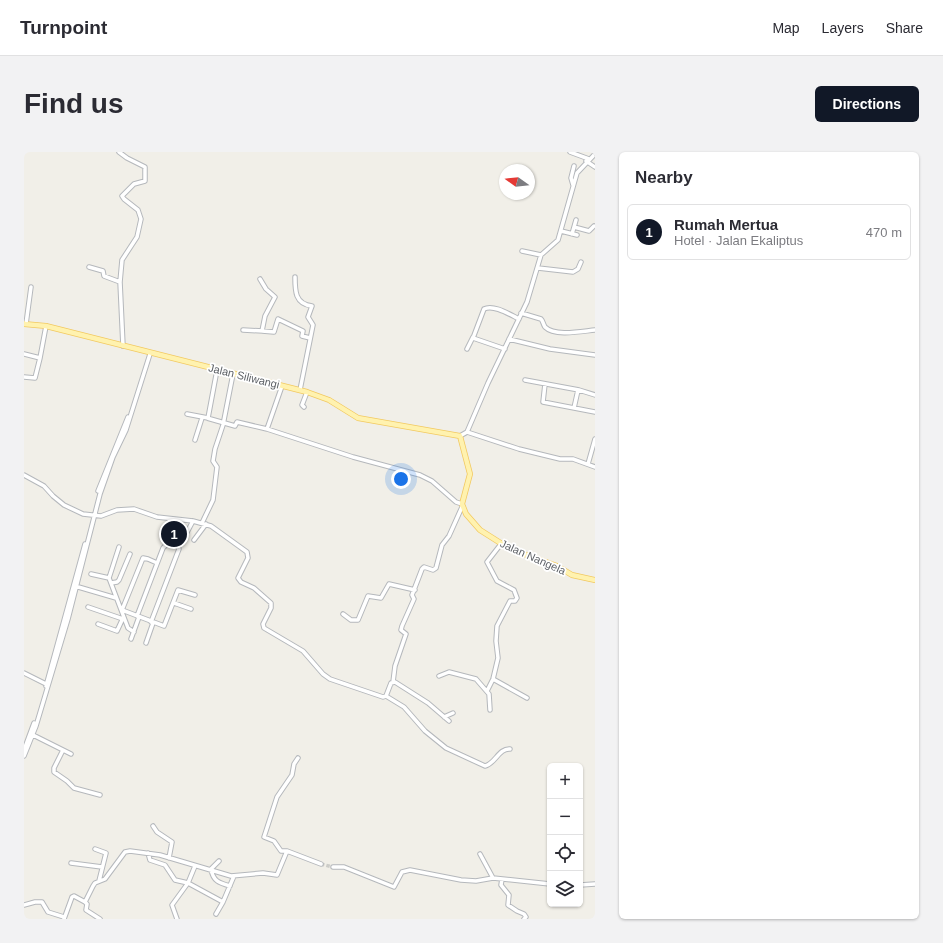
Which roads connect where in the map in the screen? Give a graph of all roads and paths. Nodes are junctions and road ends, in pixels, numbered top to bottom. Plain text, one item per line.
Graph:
1 (118, 152) edge
2 (570, 152) edge
3 (595, 154) edge
4 (588, 160) junction
5 (574, 166) dead end
6 (595, 167) edge
7 (573, 185) junction
8 (576, 220) dead end
9 (594, 226) dead end
10 (574, 228) junction
11 (561, 231) junction
12 (572, 234) junction
13 (577, 235) dead end
14 (522, 251) dead end
15 (541, 255) junction
16 (581, 262) dead end
17 (89, 267) dead end
18 (538, 268) junction
19 (295, 277) dead end
20 (260, 279) dead end
21 (120, 282) junction
22 (31, 287) dead end
23 (521, 313) junction
24 (518, 319) junction
25 (25, 324) edge
26 (46, 326) junction
27 (243, 330) dead end
28 (595, 330) edge
29 (263, 331) junction
30 (473, 337) junction
31 (310, 338) junction
32 (509, 339) junction
33 (123, 346) junction
34 (467, 349) dead end
35 (505, 349) junction
36 (149, 353) junction
37 (24, 354) edge
38 (595, 355) edge
39 (40, 358) junction
40 (217, 370) junction
41 (233, 374) junction
42 (24, 377) edge
43 (525, 380) dead end
44 (545, 384) junction
45 (282, 386) junction
46 (300, 390) junction
47 (578, 390) junction
48 (307, 392) junction
49 (595, 395) edge
50 (304, 408) dead end
51 (574, 408) junction
52 (595, 412) edge
53 (187, 414) dead end
54 (202, 418) junction
55 (207, 418) junction
56 (223, 424) junction
57 (267, 429) junction
58 (467, 432) junction
59 (460, 436) junction
60 (595, 438) edge
61 (195, 440) dead end
62 (588, 464) junction
63 (595, 467) edge
64 (24, 475) edge
65 (462, 506) junction
66 (93, 516) junction
67 (193, 521) junction
68 (204, 524) junction
69 (185, 536) dead end
70 (194, 540) dead end
71 (501, 544) junction
72 (119, 547) dead end
73 (130, 554) dead end
74 (157, 563) junction
75 (91, 574) dead end
76 (109, 578) junction
77 (595, 580) edge
78 (404, 582) dead end
79 (111, 583) junction
80 (76, 586) junction
81 (402, 588) junction
82 (415, 590) junction
83 (195, 595) dead end
84 (116, 598) junction
85 (174, 603) junction
86 (88, 606) dead end
87 (191, 609) dead end
88 (122, 610) junction
89 (343, 614) dead end
90 (138, 617) junction
91 (123, 618) junction
92 (152, 623) junction
93 (98, 624) dead end
94 (134, 632) junction
95 (131, 639) dead end
96 (146, 643) dead end
97 (54, 661) junction
98 (24, 673) edge
99 (439, 676) dead end
100 (493, 679) junction
101 (393, 682) junction
102 (46, 684) junction
103 (487, 691) junction
104 (386, 696) junction
105 (527, 698) dead end
106 (490, 710) dead end
107 (453, 713) dead end
108 (444, 717) junction
109 (449, 721) dead end
110 (24, 735) edge
111 (31, 737) junction
112 (510, 749) dead end
113 (24, 750) edge
114 (64, 750) junction
115 (71, 754) dead end
116 (24, 756) edge
117 (298, 758) dead end
118 (100, 795) dead end
119 (153, 826) dead end
120 (95, 849) dead end
121 (287, 851) junction
122 (148, 853) junction
123 (480, 854) dead end
124 (169, 858) junction
125 (218, 861) dead end
126 (71, 863) dead end
127 (321, 864) tunnel mouth
128 (195, 866) junction
129 (102, 867) junction
130 (333, 867) tunnel mouth
131 (212, 870) junction
132 (234, 876) junction
133 (493, 878) junction
134 (502, 879) junction
135 (99, 882) junction
136 (188, 883) junction
137 (547, 884) edge
138 (595, 884) edge
139 (583, 885) edge
140 (230, 886) junction
141 (85, 902) junction
142 (223, 902) junction
143 (24, 905) edge
144 (216, 914) dead end
145 (64, 918) edge
146 (100, 919) edge
147 (177, 919) edge
148 (524, 919) edge

1 - 21 street
2 - 4 street
3 - 4 street
4 - 6 street
4 - 7 street
5 - 7 street
7 - 11 street
8 - 10 street
9 - 10 street
10 - 12 street
11 - 12 street
11 - 15 street
12 - 13 street
14 - 15 street
15 - 18 street
16 - 18 street
17 - 21 street
18 - 23 street
19 - 31 street
20 - 29 street
21 - 33 street
22 - 25 street
23 - 24 street
23 - 28 street
24 - 30 street
24 - 32 street
25 - 26 main road, Jalan Siliwangi
26 - 33 main road, Jalan Siliwangi
26 - 39 street
27 - 29 street
29 - 31 street
30 - 34 street
30 - 35 street
31 - 46 street
32 - 35 street
32 - 38 street
33 - 36 main road, Jalan Siliwangi
35 - 58 street
36 - 40 main road, Jalan Siliwangi
36 - 66 street
37 - 39 street
39 - 42 street
40 - 41 main road, Jalan Siliwangi
40 - 55 street
41 - 45 main road, Jalan Siliwangi
41 - 56 street
43 - 44 street
44 - 47 street
44 - 51 street
45 - 46 main road, Jalan Siliwangi
45 - 57 street
46 - 48 main road, Jalan Siliwangi
47 - 49 street
47 - 51 street
48 - 50 street
48 - 59 main road, Jalan Siliwangi
51 - 52 street
53 - 54 street
54 - 55 street
54 - 61 street
55 - 56 street
56 - 57 street
56 - 68 street
57 - 65 street
58 - 59 street
58 - 62 street
59 - 65 main road
60 - 62 street
62 - 63 street
64 - 66 street
65 - 71 main road, Jalan Nangela
65 - 82 street
66 - 67 street
66 - 80 street
67 - 68 street
67 - 69 street
68 - 70 street
68 - 104 street
71 - 77 main road, Jalan Nangela
71 - 100 street
72 - 76 street
73 - 79 street
74 - 88 street
74 - 90 street
74 - 92 street
75 - 76 street
76 - 79 street
78 - 81 street
79 - 84 street
80 - 84 street
80 - 97 street
81 - 82 street
81 - 89 street
82 - 101 street
83 - 85 street
84 - 88 street
85 - 87 street
85 - 92 street
86 - 91 street
88 - 90 street
88 - 91 street
90 - 92 street
90 - 94 street
91 - 93 street
91 - 94 street
92 - 96 street
94 - 95 street
97 - 102 street
97 - 111 street
98 - 102 street
99 - 103 street
100 - 103 street
100 - 105 street
101 - 104 street
101 - 108 street
102 - 111 street
103 - 106 street
104 - 112 street
107 - 108 street
108 - 109 street
110 - 111 street
111 - 113 street
111 - 114 street
111 - 116 street
114 - 115 street
114 - 118 street
117 - 121 street
119 - 124 street
120 - 129 street
121 - 127 street
121 - 132 street
122 - 124 street
122 - 135 street
122 - 136 street
123 - 133 street
124 - 128 street
125 - 131 street
126 - 129 street
128 - 131 street
128 - 136 street
129 - 135 street
130 - 133 street
131 - 132 street
131 - 140 street
132 - 140 street
133 - 134 street
134 - 137 street
134 - 148 street
135 - 141 street
136 - 142 street
136 - 147 street
138 - 139 street
140 - 142 street
141 - 145 street
141 - 146 street
142 - 144 street
143 - 145 street

